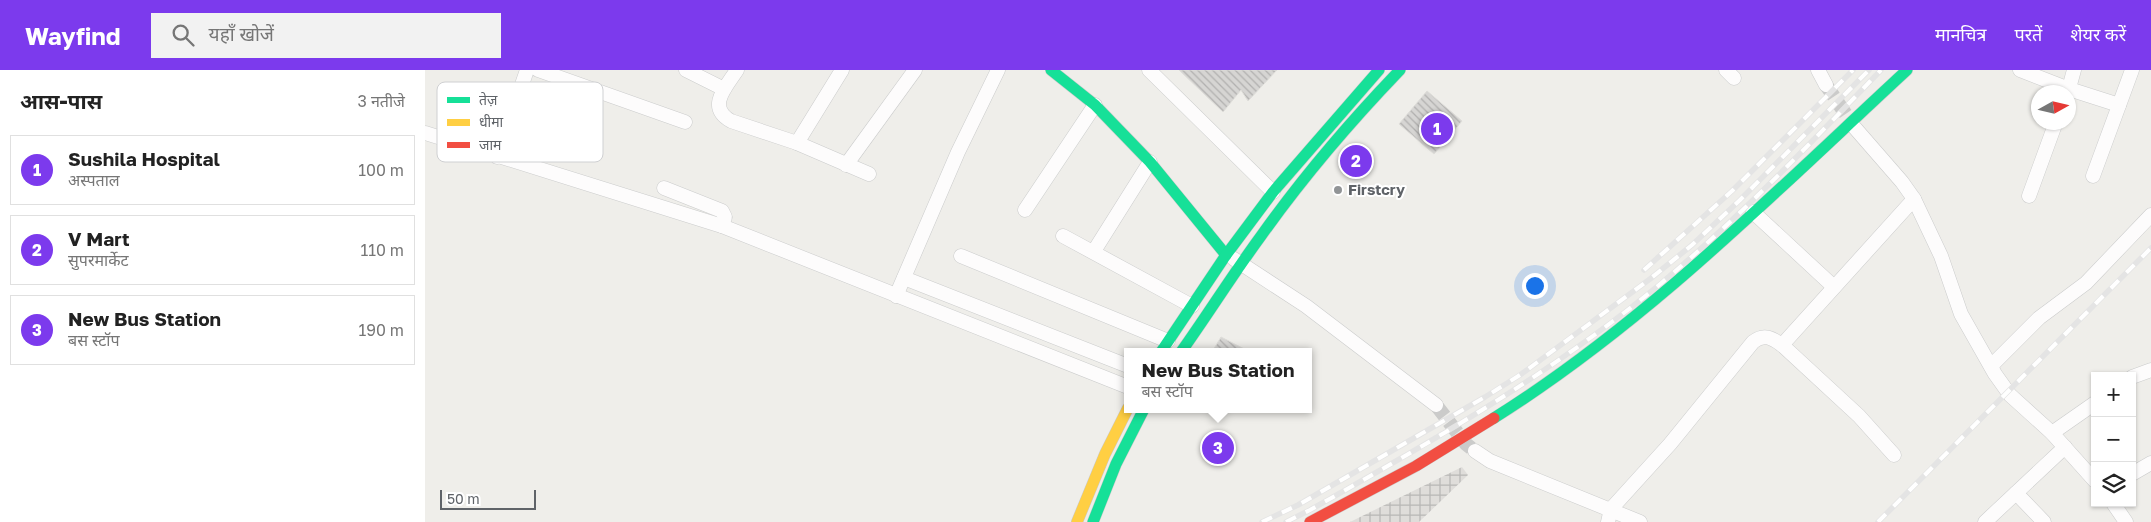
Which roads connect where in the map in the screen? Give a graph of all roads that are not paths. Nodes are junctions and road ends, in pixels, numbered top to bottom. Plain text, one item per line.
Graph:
1 (527, 70) edge
2 (538, 70) edge
3 (685, 70) edge
4 (737, 70) edge
5 (842, 70) edge
6 (915, 70) edge
7 (998, 70) edge
8 (1051, 70) edge
9 (1149, 70) edge
10 (1379, 70) edge
11 (1400, 70) edge
12 (1818, 70) edge
13 (1907, 70) edge
14 (2020, 70) edge
15 (2074, 70) edge
16 (2132, 70) edge
17 (523, 82) edge
18 (572, 82) edge
19 (1826, 85) tunnel mouth
20 (2054, 85) edge
21 (2070, 85) edge
22 (724, 89) junction
23 (603, 93) edge
24 (2076, 93) edge
25 (1095, 104) junction
26 (2119, 105) junction
27 (685, 122) dead end
28 (1855, 128) tunnel mouth
29 (2053, 130) edge
30 (425, 133) edge
31 (437, 137) edge
32 (797, 143) junction
33 (513, 162) edge
34 (1150, 162) junction
35 (846, 165) junction
36 (869, 174) dead end
37 (2093, 176) dead end
38 (664, 188) dead end
39 (1273, 192) junction
40 (2029, 196) dead end
41 (1914, 199) junction
42 (1025, 210) dead end
43 (1753, 212) junction
44 (2151, 215) edge
45 (722, 226) junction
46 (1063, 236) dead end
47 (1094, 251) junction
48 (1226, 255) junction
49 (961, 256) dead end
50 (1242, 263) junction
51 (904, 278) junction
52 (1834, 287) junction
53 (896, 296) junction
54 (1192, 306) junction
55 (1782, 345) junction
56 (1164, 346) edge
57 (1184, 348) edge
58 (1124, 364) edge
59 (1991, 366) junction
60 (2151, 370) edge
61 (2136, 376) edge
62 (1124, 385) edge
63 (1436, 405) tunnel mouth
64 (2091, 406) edge
65 (1126, 413) edge
66 (1142, 413) edge
67 (2052, 433) junction
68 (2065, 447) junction
69 (1475, 451) tunnel mouth
70 (1894, 455) dead end
71 (2151, 462) edge
72 (2136, 471) edge
73 (2091, 476) edge
74 (2016, 493) junction
75 (2116, 507) edge
76 (1609, 516) edge
77 (1077, 522) edge
78 (1093, 522) edge
79 (1310, 522) edge
80 (1641, 522) edge
81 (1985, 522) edge
82 (2044, 522) edge
83 (2126, 522) edge

1 - 17 street
2 - 18 street
3 - 22 street
4 - 22 street
5 - 32 street
6 - 35 street
7 - 51 street
8 - 25 street
9 - 39 street
10 - 39 street
11 - 50 street
12 - 19 street
13 - 43 street
14 - 20 street
15 - 21 street
16 - 26 street
22 - 32 street
23 - 27 street
24 - 26 street
25 - 34 street
25 - 42 street
26 - 37 street
28 - 41 street
29 - 40 street
30 - 31 street
32 - 35 street
33 - 45 street
34 - 47 street
34 - 48 street
35 - 36 street
38 - 45 street
39 - 48 street
41 - 52 street
41 - 59 street
43 - 52 street
43 - 79 street
44 - 59 street
45 - 53 street
46 - 47 street
47 - 54 street
48 - 50 street
48 - 54 street
49 - 56 street
50 - 57 street
50 - 63 street
51 - 53 street
51 - 58 street
52 - 55 street
53 - 62 street
54 - 56 street
55 - 70 street
55 - 76 street
59 - 67 street
60 - 61 street
64 - 67 street
65 - 77 street
66 - 78 street
67 - 68 street
68 - 73 street
68 - 74 street
69 - 76 street
71 - 72 street
74 - 81 street
74 - 82 street
75 - 83 street
76 - 80 street

